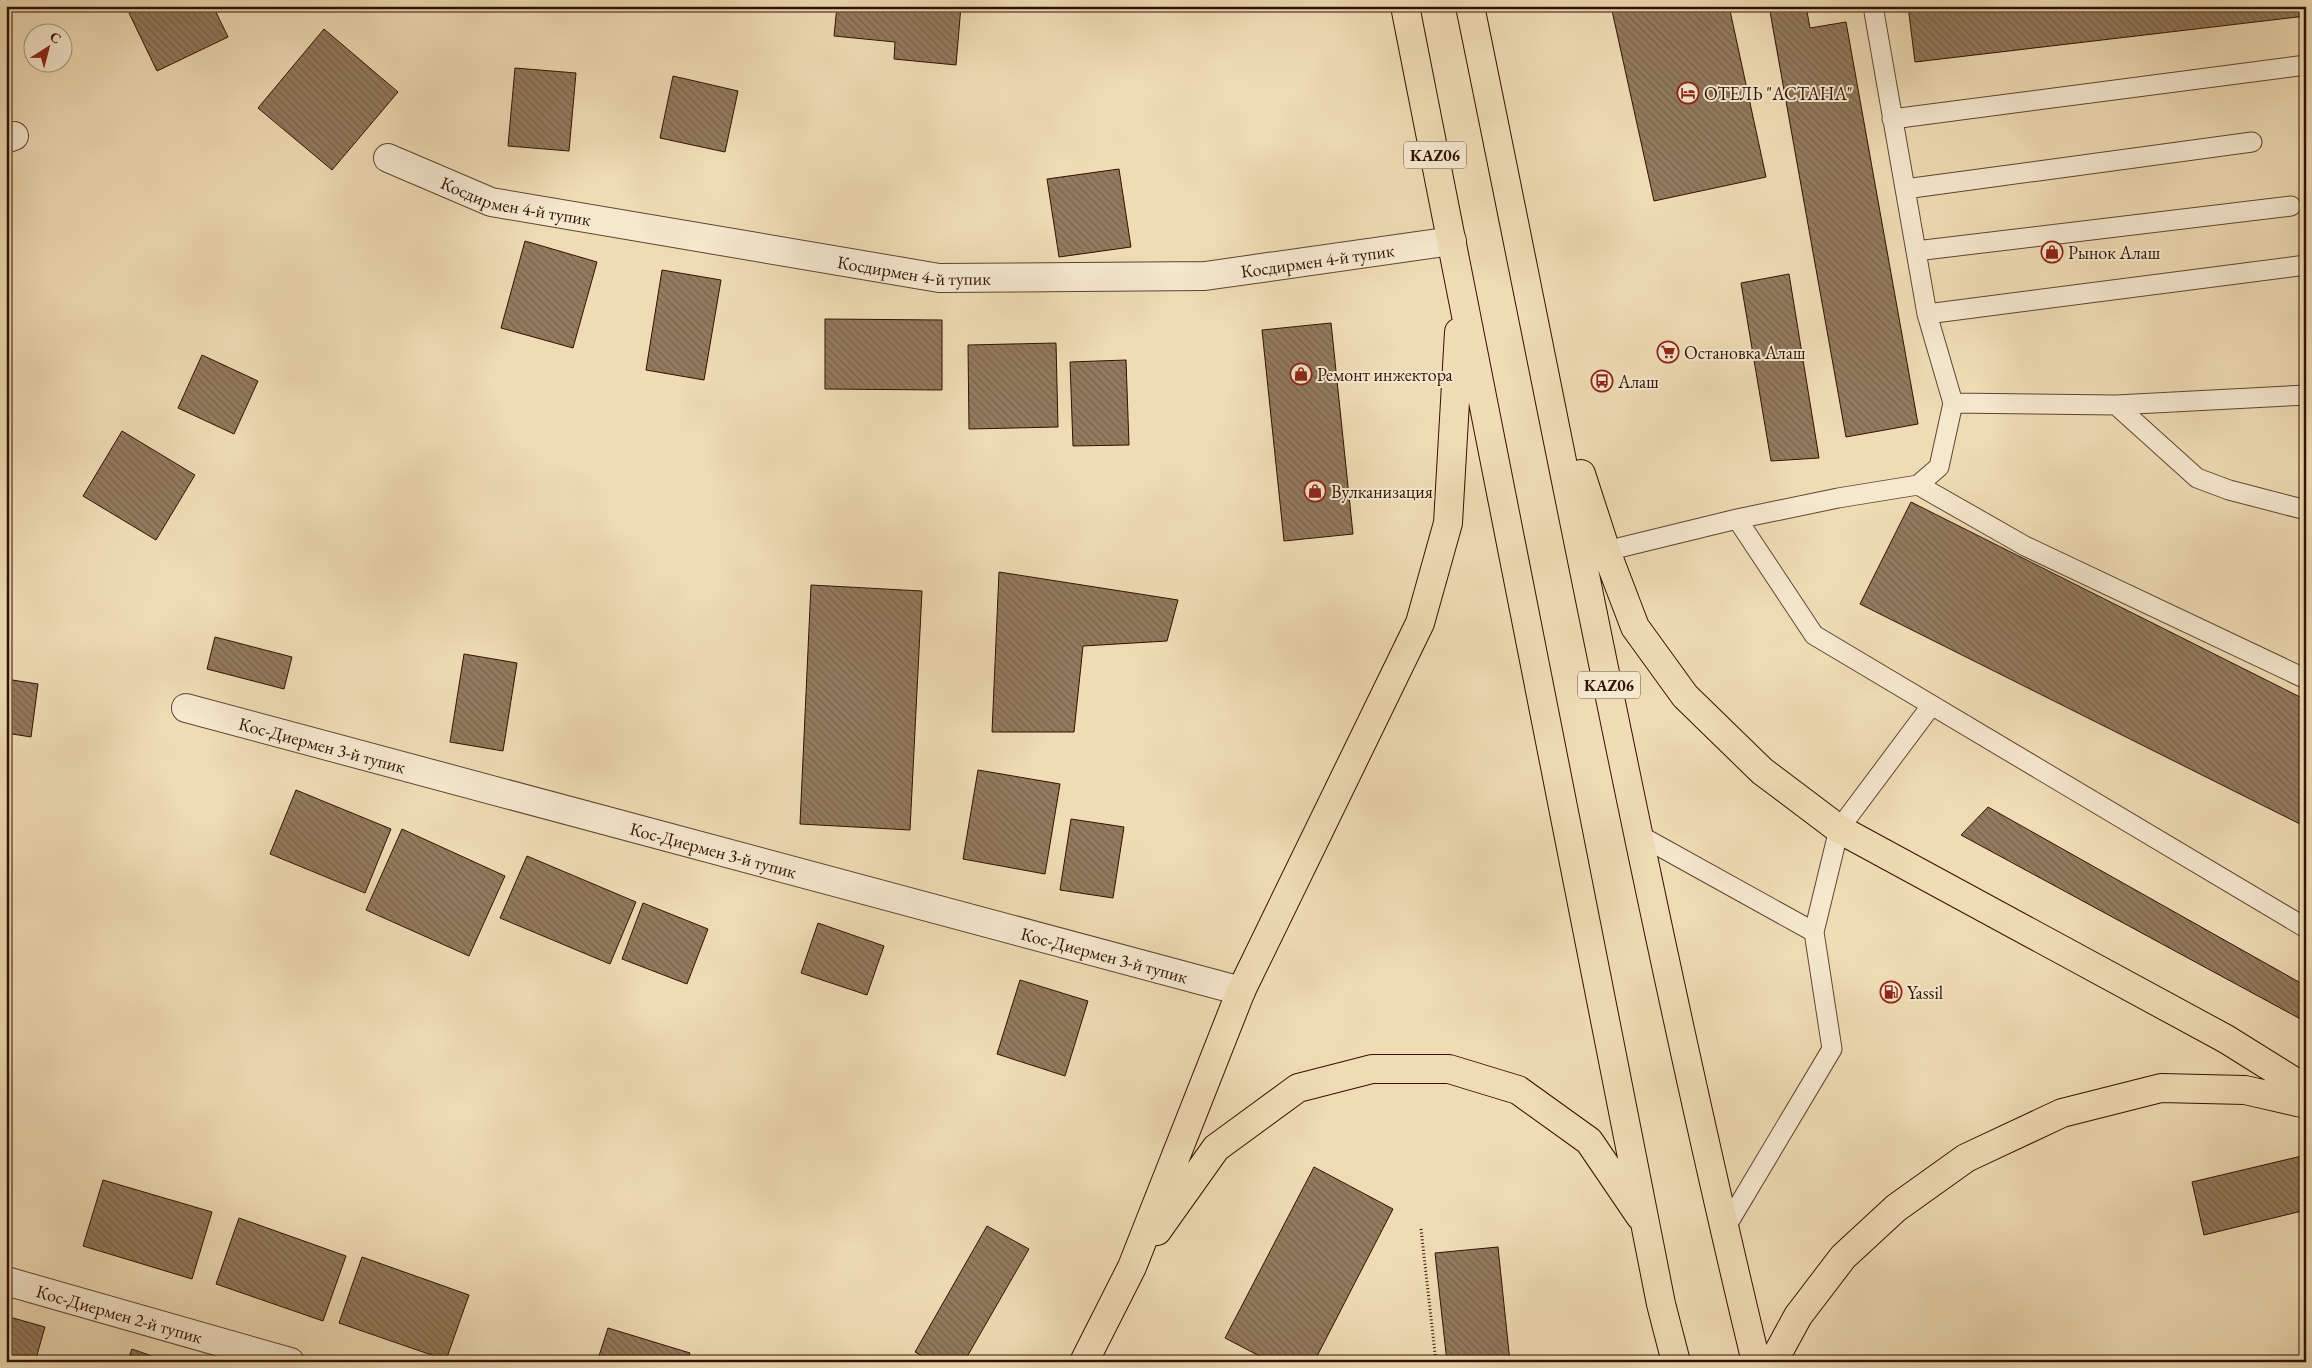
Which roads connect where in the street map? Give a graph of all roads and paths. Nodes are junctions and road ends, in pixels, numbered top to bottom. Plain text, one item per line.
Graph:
1 (1405, 6) edge
2 (1470, 6) edge
3 (1873, 6) edge
4 (2306, 65) edge
5 (1892, 119) junction
6 (2252, 142) dead end
7 (388, 158) dead end
8 (1905, 189) junction
9 (2291, 206) dead end
10 (1452, 242) junction
11 (1916, 251) junction
12 (2306, 265) edge
13 (1464, 304) junction
14 (1927, 314) junction
15 (1541, 350) junction
16 (2306, 395) edge
17 (1953, 403) junction
18 (2116, 405) junction
19 (1918, 485) junction
20 (2306, 510) edge
21 (1737, 519) junction
22 (1606, 551) junction
23 (2306, 679) edge
24 (1932, 706) junction
25 (186, 708) dead end
26 (1840, 829) junction
27 (1639, 836) junction
28 (2306, 928) edge
29 (1814, 932) junction
30 (1241, 991) junction
31 (2306, 1089) edge
32 (2306, 1104) edge
33 (1646, 1226) junction
34 (1421, 1230) dead end
35 (1724, 1230) junction
36 (1132, 1267) junction
37 (6, 1281) edge
38 (290, 1362) edge
39 (1084, 1362) edge
40 (1436, 1362) edge
41 (1676, 1362) edge
42 (1756, 1362) edge
43 (1773, 1362) edge

1 - 10 highway, KАZ06
2 - 15 highway, KАZ06
3 - 5 lane
4 - 5 lane
5 - 8 lane
6 - 8 lane
7 - 10 street, Косдирмен 4-й тупик
8 - 11 lane
9 - 11 lane
10 - 13 highway, KАZ06
11 - 14 lane
12 - 14 lane
13 - 30 highway
13 - 33 highway, KАZ06
14 - 17 lane
15 - 22 highway, KАZ06
15 - 27 highway, KАZ06
16 - 18 lane
17 - 18 lane
17 - 19 lane
18 - 20 lane
19 - 21 lane
19 - 23 lane
21 - 22 lane
21 - 24 lane
22 - 26 highway, KАZ06
24 - 26 lane
24 - 28 lane
25 - 30 street, Кос-Диермен 3-й тупик
26 - 29 lane
26 - 31 highway, KАZ06
27 - 29 lane
27 - 35 highway, KАZ06
29 - 35 lane
30 - 36 highway
32 - 43 highway
33 - 36 highway
33 - 41 highway, KАZ06
34 - 40 path
35 - 42 highway, KАZ06
36 - 39 highway
37 - 38 street, Кос-Диермен 2-й тупик

